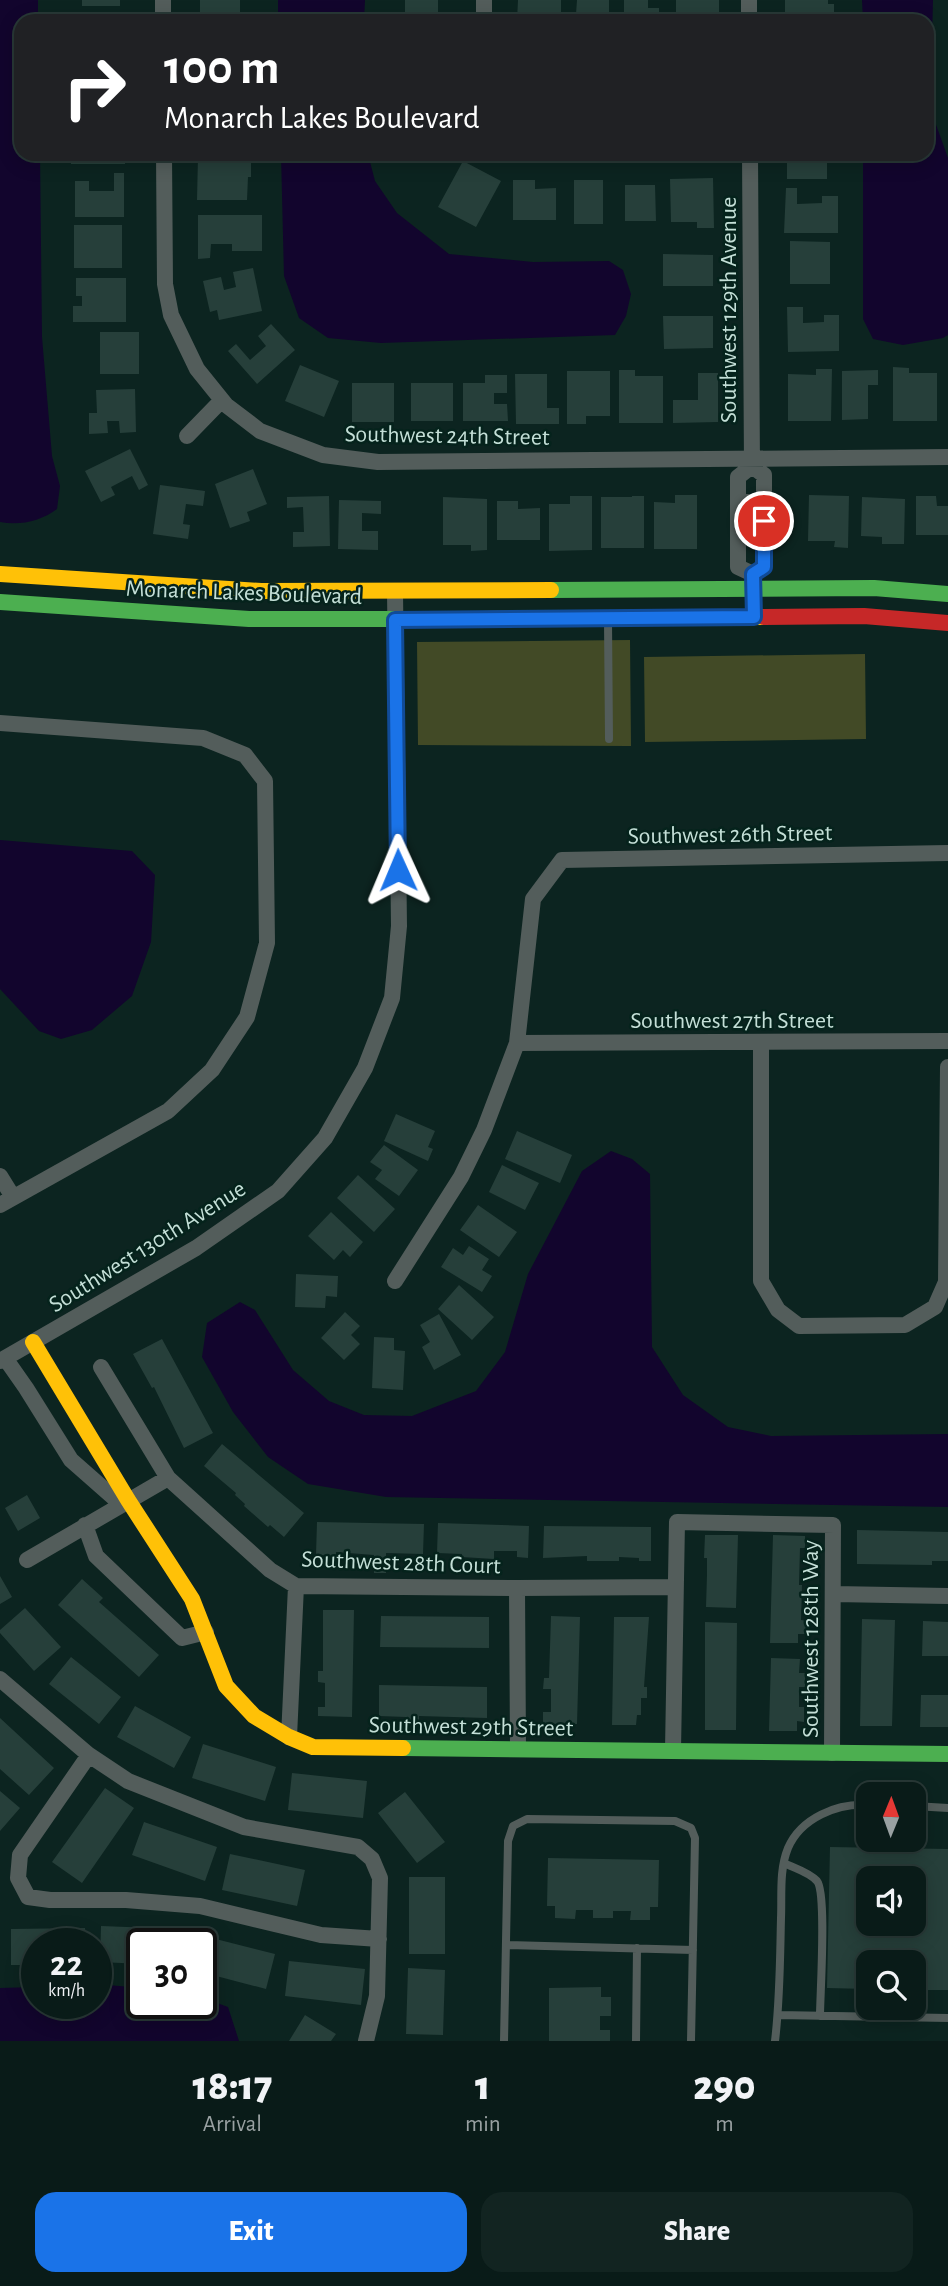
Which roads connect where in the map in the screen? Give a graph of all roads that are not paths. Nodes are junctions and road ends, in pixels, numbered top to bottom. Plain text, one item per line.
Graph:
1 (164, 161) edge
2 (750, 161) edge
3 (222, 400) junction
4 (187, 436) dead end
5 (948, 457) edge
6 (752, 461) junction
7 (738, 498) junction
8 (764, 498) junction
9 (0, 573) edge
10 (753, 582) junction
11 (395, 592) junction
12 (948, 594) edge
13 (0, 602) edge
14 (754, 617) junction
15 (608, 618) junction
16 (395, 620) junction
17 (948, 623) edge
18 (0, 723) edge
19 (608, 739) dead end
20 (948, 853) edge
21 (948, 1041) edge
22 (517, 1043) junction
23 (761, 1043) junction
24 (948, 1067) edge
25 (0, 1176) edge
26 (7, 1201) edge
27 (395, 1280) dead end
28 (33, 1342) junction
29 (3, 1360) edge
30 (101, 1367) dead end
31 (65, 1395) junction
32 (39, 1410) junction
33 (84, 1427) junction
34 (58, 1442) junction
35 (168, 1478) junction
36 (128, 1500) junction
37 (85, 1525) junction
38 (27, 1560) dead end
39 (296, 1586) junction
40 (675, 1587) junction
41 (517, 1588) junction
42 (834, 1594) junction
43 (948, 1596) edge
44 (206, 1632) junction
45 (0, 1679) edge
46 (289, 1737) junction
47 (518, 1749) junction
48 (673, 1750) junction
49 (832, 1753) junction
50 (948, 1754) edge
51 (89, 1755) junction
52 (856, 1806) edge
53 (926, 1807) edge
54 (948, 1808) edge
55 (783, 1863) junction
56 (379, 1939) junction
57 (506, 1945) junction
58 (638, 1948) junction
59 (693, 1950) junction
60 (778, 2015) junction
61 (820, 2016) junction
62 (948, 2018) edge
63 (366, 2041) edge
64 (504, 2041) edge
65 (636, 2041) edge
66 (691, 2041) edge
67 (775, 2041) edge

1 - 3 street, Southwest 24th Street
2 - 6 street, Southwest 129th Avenue
3 - 4 street
3 - 6 street, Southwest 24th Street
5 - 6 street, Southwest 24th Street
6 - 7 street, Southwest 129th Avenue
6 - 8 street, Southwest 129th Avenue
7 - 8 lane
7 - 10 street, Southwest 129th Avenue
8 - 10 street, Southwest 129th Avenue
9 - 11 street, Monarch Lakes Boulevard
10 - 11 street, Monarch Lakes Boulevard
10 - 12 street, Monarch Lakes Boulevard
10 - 14 lane
11 - 16 street, Southwest 130th Avenue
13 - 16 street, Monarch Lakes Boulevard
14 - 15 street, Monarch Lakes Boulevard
14 - 17 street, Monarch Lakes Boulevard
15 - 16 street, Monarch Lakes Boulevard
15 - 19 lane
16 - 28 street, Southwest 130th Avenue
18 - 26 street
20 - 22 street, Southwest 26th Street
21 - 23 street, Southwest 27th Street
22 - 23 street, Southwest 27th Street
22 - 27 street
23 - 24 street
25 - 26 street
28 - 29 street, Southwest 130th Avenue
28 - 31 street, Southwest 29th Street
29 - 32 street
30 - 35 street, Southwest 28th Court
31 - 32 street
31 - 33 street, Southwest 29th Street
32 - 34 street
33 - 34 street
33 - 36 street, Southwest 29th Street
34 - 36 street
35 - 36 street
35 - 39 street, Southwest 28th Court
36 - 37 street
36 - 44 street, Southwest 29th Street
37 - 38 street
37 - 44 street
39 - 41 street, Southwest 28th Court
39 - 46 street
40 - 41 street, Southwest 28th Court
40 - 42 street, Southwest 128th Way
40 - 48 street
41 - 47 street
42 - 43 street
42 - 49 street, Southwest 128th Way
44 - 46 street, Southwest 29th Street
45 - 51 street
46 - 47 street, Southwest 29th Street
47 - 48 street, Southwest 29th Street
48 - 49 street, Southwest 29th Street
49 - 50 street, Southwest 29th Street
51 - 56 street
51 - 56 street
52 - 55 lane
53 - 54 lane
55 - 60 lane
55 - 61 lane
56 - 63 street
57 - 58 lane
57 - 59 lane
57 - 64 lane
58 - 59 lane
58 - 65 lane
59 - 66 lane
60 - 61 lane
60 - 67 lane
61 - 62 lane

